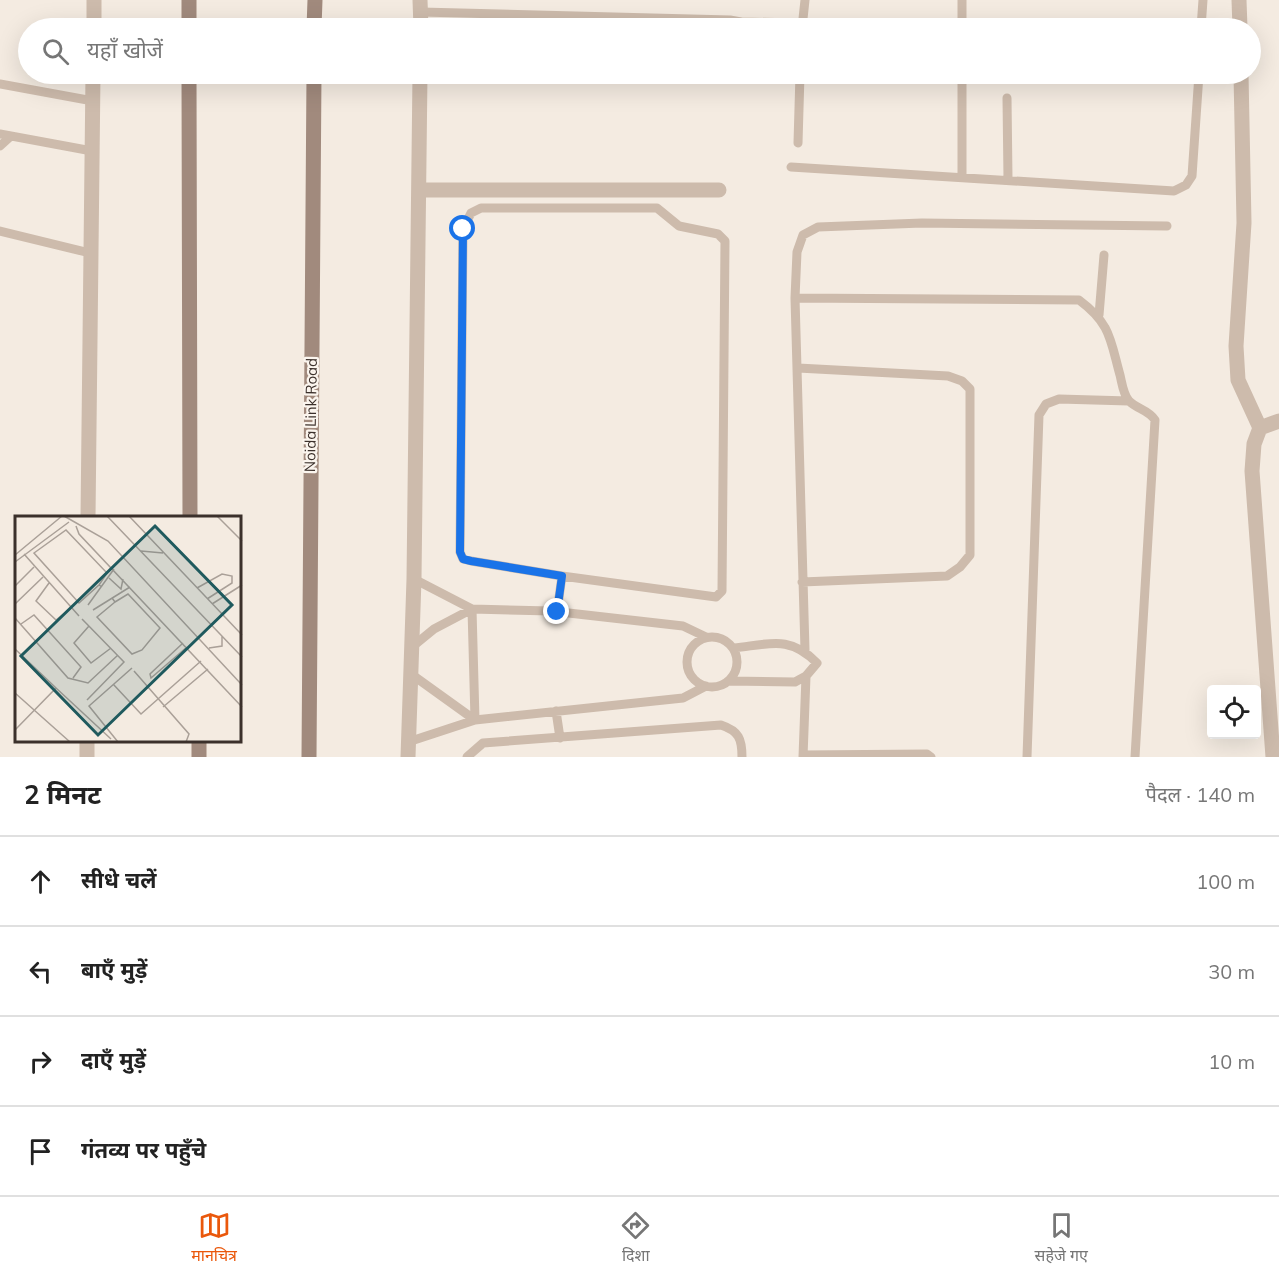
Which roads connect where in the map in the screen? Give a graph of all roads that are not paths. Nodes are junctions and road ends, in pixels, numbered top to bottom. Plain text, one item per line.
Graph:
1 (94, 0) edge
2 (189, 0) edge
3 (315, 0) edge
4 (805, 0) edge
5 (962, 0) edge
6 (1203, 0) edge
7 (1239, 0) edge
8 (421, 6) edge
9 (93, 18) edge
10 (189, 18) edge
11 (314, 18) edge
12 (624, 18) edge
13 (803, 18) edge
14 (962, 18) edge
15 (1202, 18) edge
16 (1240, 18) edge
17 (0, 84) edge
18 (93, 84) edge
19 (189, 84) edge
20 (314, 84) edge
21 (420, 84) edge
22 (800, 84) edge
23 (962, 84) edge
24 (1198, 84) edge
25 (1241, 84) edge
26 (1007, 98) dead end
27 (93, 101) junction
28 (0, 134) edge
29 (11, 136) junction
30 (798, 143) dead end
31 (0, 146) edge
32 (92, 151) junction
33 (791, 167) dead end
34 (962, 176) junction
35 (1008, 179) junction
36 (421, 190) junction
37 (719, 190) dead end
38 (1167, 226) dead end
39 (0, 231) edge
40 (90, 253) junction
41 (1104, 255) dead end
42 (795, 298) junction
43 (1099, 315) junction
44 (798, 368) junction
45 (1130, 401) junction
46 (1279, 421) edge
47 (1260, 428) junction
48 (88, 516) edge
49 (190, 516) edge
50 (562, 576) junction
51 (414, 579) junction
52 (802, 582) junction
53 (472, 609) junction
54 (557, 612) junction
55 (706, 637) junction
56 (412, 647) junction
57 (734, 648) junction
58 (805, 651) junction
59 (411, 675) junction
60 (806, 676) junction
61 (729, 681) junction
62 (706, 686) junction
63 (556, 711) junction
64 (475, 720) junction
65 (560, 738) junction
66 (408, 750) edge
67 (803, 756) edge
68 (309, 757) edge
69 (467, 757) edge
70 (742, 757) edge
71 (931, 757) edge
72 (1028, 757) edge
73 (1135, 757) edge
74 (1273, 757) edge

1 - 9 street
2 - 10 main road
3 - 11 main road
4 - 13 lane
5 - 14 lane
6 - 15 lane
7 - 16 street
8 - 12 lane
17 - 27 lane
18 - 27 street
19 - 49 main road
20 - 68 main road, Noida Link Road
21 - 36 street
22 - 30 lane
23 - 34 lane
24 - 35 lane
25 - 47 street
26 - 35 lane
27 - 32 street
28 - 29 lane
29 - 31 lane
29 - 32 lane
32 - 40 street
33 - 34 lane
34 - 35 lane
36 - 37 street
36 - 51 street
38 - 42 lane
39 - 40 lane
40 - 48 street
41 - 43 lane
42 - 43 lane
42 - 44 lane
43 - 45 lane
44 - 52 lane
44 - 52 lane
45 - 72 lane
45 - 73 lane
46 - 47 street
47 - 74 street
50 - 50 lane
50 - 54 lane
51 - 53 lane
51 - 56 street
52 - 58 lane
53 - 54 lane
53 - 56 lane
53 - 64 lane
54 - 55 lane
55 - 57 lane
55 - 62 lane
56 - 59 street
57 - 58 lane
57 - 61 lane
58 - 60 lane
59 - 64 lane
59 - 66 street
60 - 61 lane
60 - 67 lane
61 - 62 lane
62 - 63 lane
63 - 64 lane
63 - 65 lane
64 - 66 lane
65 - 69 lane
65 - 70 lane
67 - 71 lane

